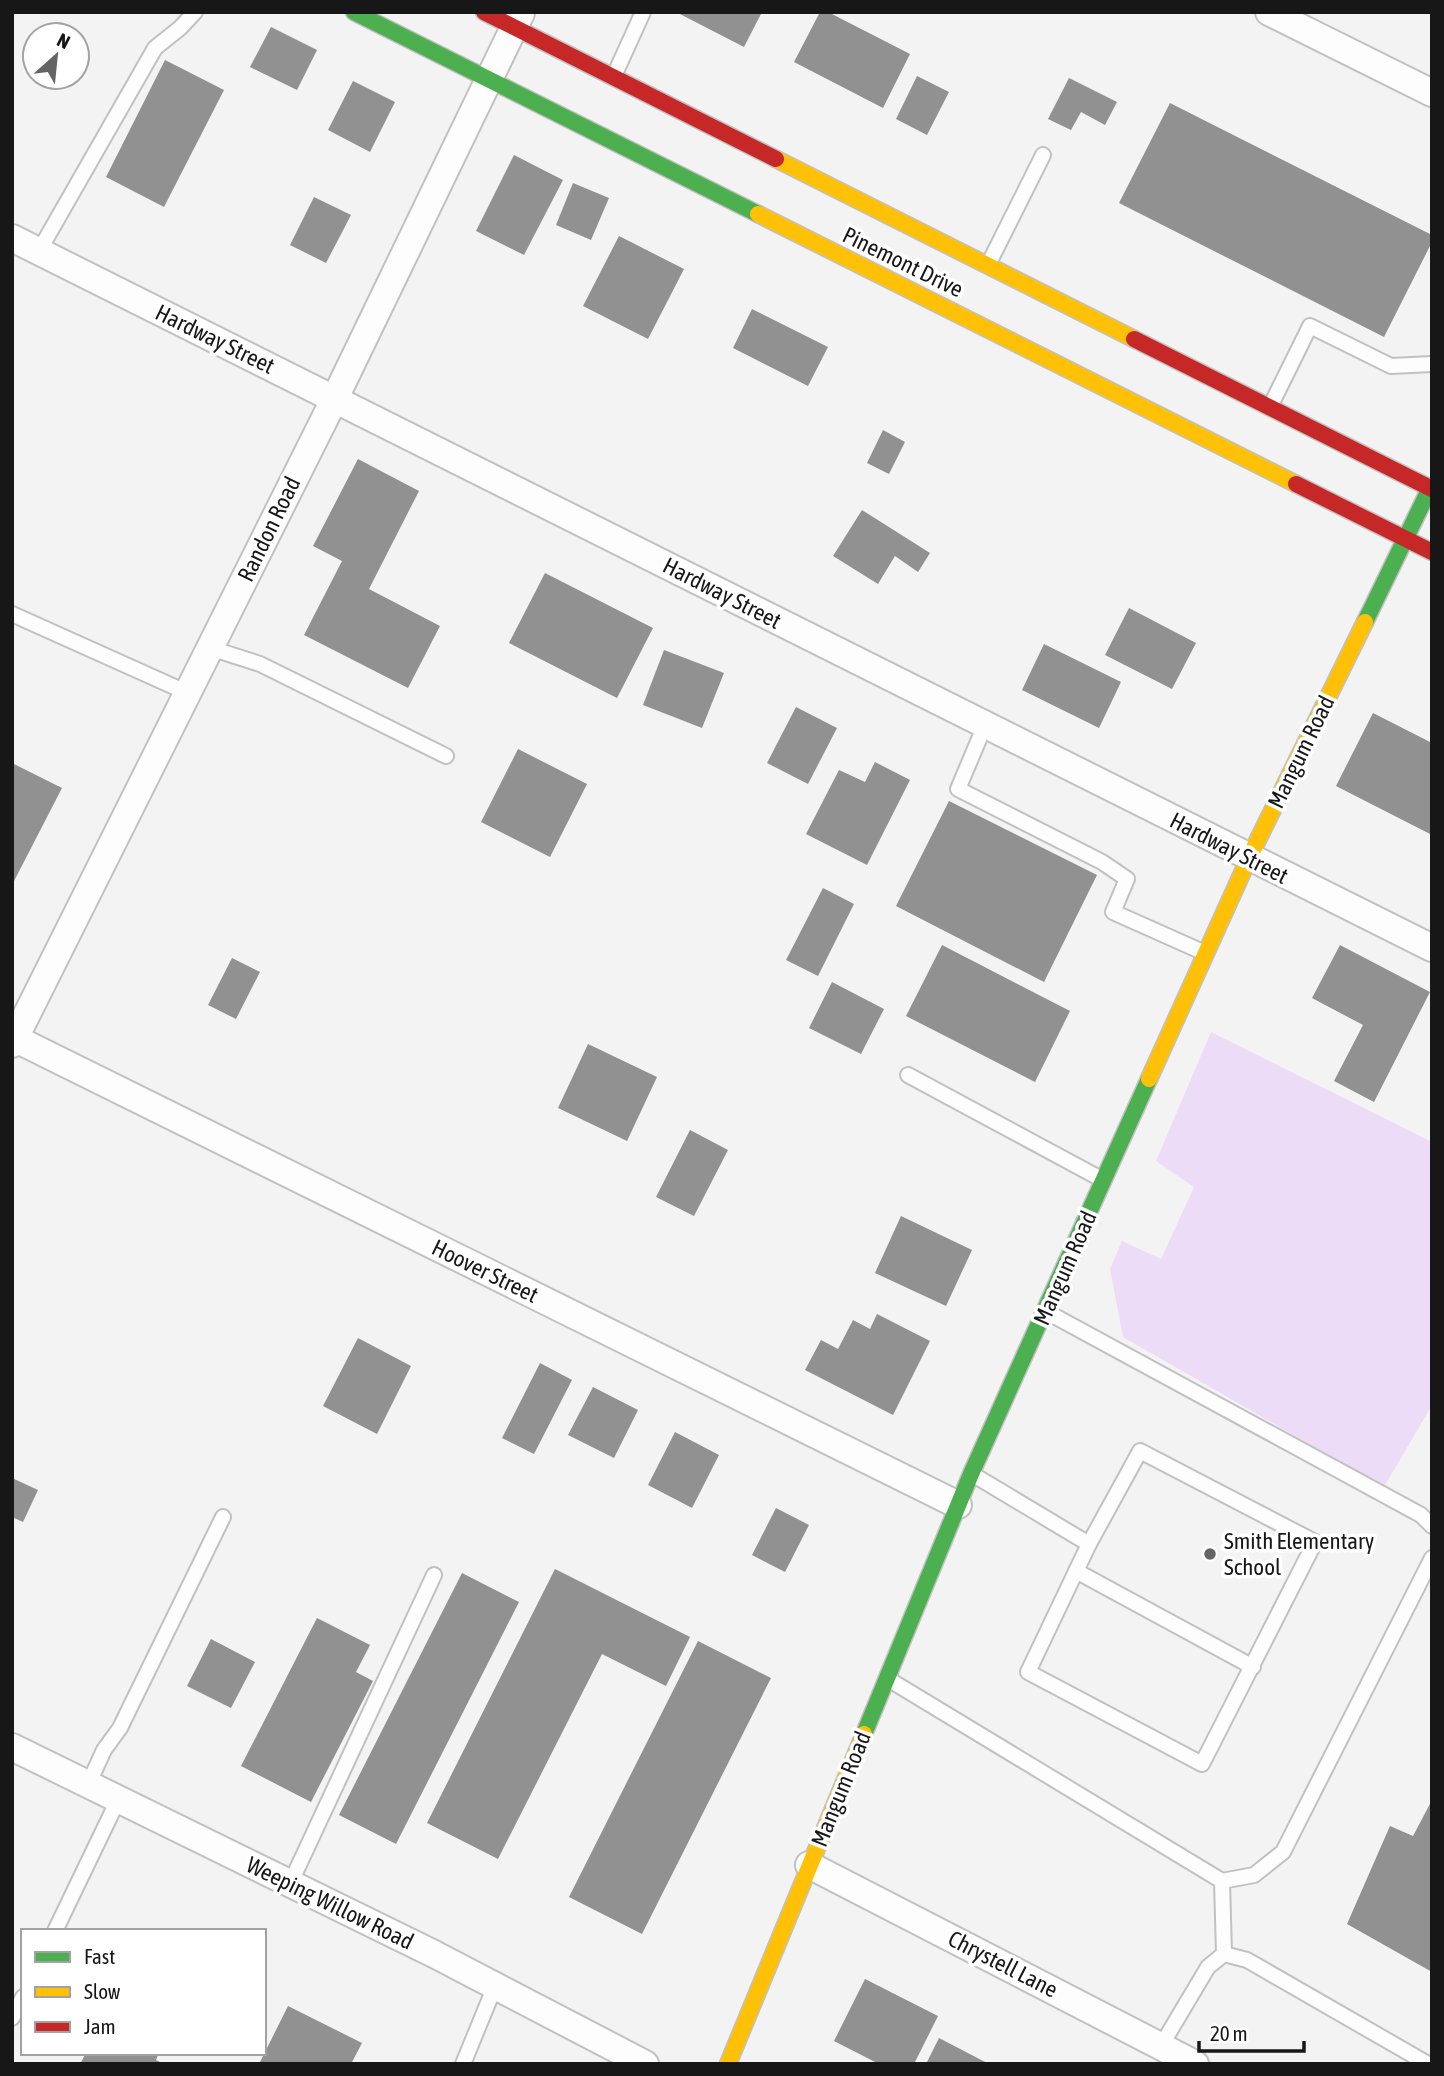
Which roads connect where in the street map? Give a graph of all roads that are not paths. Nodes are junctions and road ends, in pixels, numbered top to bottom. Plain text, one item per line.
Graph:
1 (195, 12) edge
2 (354, 12) edge
3 (484, 12) edge
4 (643, 12) edge
5 (1269, 12) edge
6 (518, 20) edge
7 (613, 78) junction
8 (488, 80) junction
9 (1432, 93) edge
10 (1043, 155) dead end
11 (12, 238) edge
12 (39, 251) junction
13 (985, 271) junction
14 (1432, 364) edge
15 (335, 398) junction
16 (1269, 408) junction
17 (1431, 488) edge
18 (1406, 539) junction
19 (1432, 552) edge
20 (12, 614) edge
21 (210, 648) junction
22 (188, 693) junction
23 (985, 725) junction
24 (446, 756) dead end
25 (1249, 858) junction
26 (1432, 948) edge
27 (1206, 954) junction
28 (13, 1040) edge
29 (908, 1075) dead end
30 (1104, 1180) junction
31 (1045, 1311) junction
32 (971, 1474) junction
33 (958, 1505) junction
34 (223, 1517) dead end
35 (1432, 1526) edge
36 (1089, 1544) junction
37 (1432, 1558) edge
38 (1076, 1571) junction
39 (434, 1575) dead end
40 (1253, 1667) junction
41 (887, 1678) junction
42 (12, 1747) edge
43 (88, 1785) junction
44 (118, 1800) junction
45 (809, 1866) junction
46 (1222, 1881) junction
47 (290, 1884) junction
48 (56, 1929) edge
49 (1224, 1954) junction
50 (495, 1986) junction
51 (21, 2001) edge
52 (12, 2018) edge
53 (1161, 2046) junction
54 (463, 2064) edge
55 (645, 2064) edge
56 (728, 2064) edge
57 (1195, 2064) edge
58 (1428, 2064) edge

1 - 12 lane
2 - 8 main road, Pinemont Drive
3 - 6 main road, Pinemont Drive
4 - 7 lane
5 - 9 street
6 - 7 main road, Pinemont Drive
6 - 8 street, Randon Road
7 - 13 main road, Pinemont Drive
8 - 15 street, Randon Road
8 - 18 main road, Pinemont Drive
10 - 13 lane
11 - 12 street, Hardway Street
12 - 15 street, Hardway Street
13 - 16 main road, Pinemont Drive
14 - 16 lane
15 - 21 street, Randon Road
15 - 23 street, Hardway Street
16 - 17 main road, Pinemont Drive
17 - 18 main road, Mangum Road
18 - 19 main road, Pinemont Drive
18 - 25 main road, Mangum Road
20 - 22 lane
21 - 22 street, Randon Road
21 - 24 lane
22 - 28 street, Randon Road
23 - 25 street, Hardway Street
23 - 27 lane
25 - 26 street, Hardway Street
25 - 27 main road, Mangum Road
27 - 30 main road, Mangum Road
28 - 33 street, Hoover Street
29 - 30 lane
30 - 31 main road, Mangum Road
31 - 32 main road, Mangum Road
31 - 35 lane
32 - 33 main road, Mangum Road
32 - 36 lane
33 - 41 main road, Mangum Road
34 - 43 lane
36 - 38 lane
36 - 40 lane
37 - 46 lane
38 - 40 lane
38 - 40 lane
39 - 47 lane
41 - 45 main road, Mangum Road
41 - 46 lane
42 - 43 street, Weeping Willow Road
43 - 44 street, Weeping Willow Road
44 - 47 street, Weeping Willow Road
44 - 48 lane
45 - 53 street, Chrystell Lane
45 - 56 main road, Mangum Road
46 - 49 lane
47 - 50 street, Weeping Willow Road
49 - 53 lane
49 - 58 lane
50 - 54 lane
50 - 55 street, Weeping Willow Road
51 - 52 lane
53 - 57 street, Chrystell Lane

